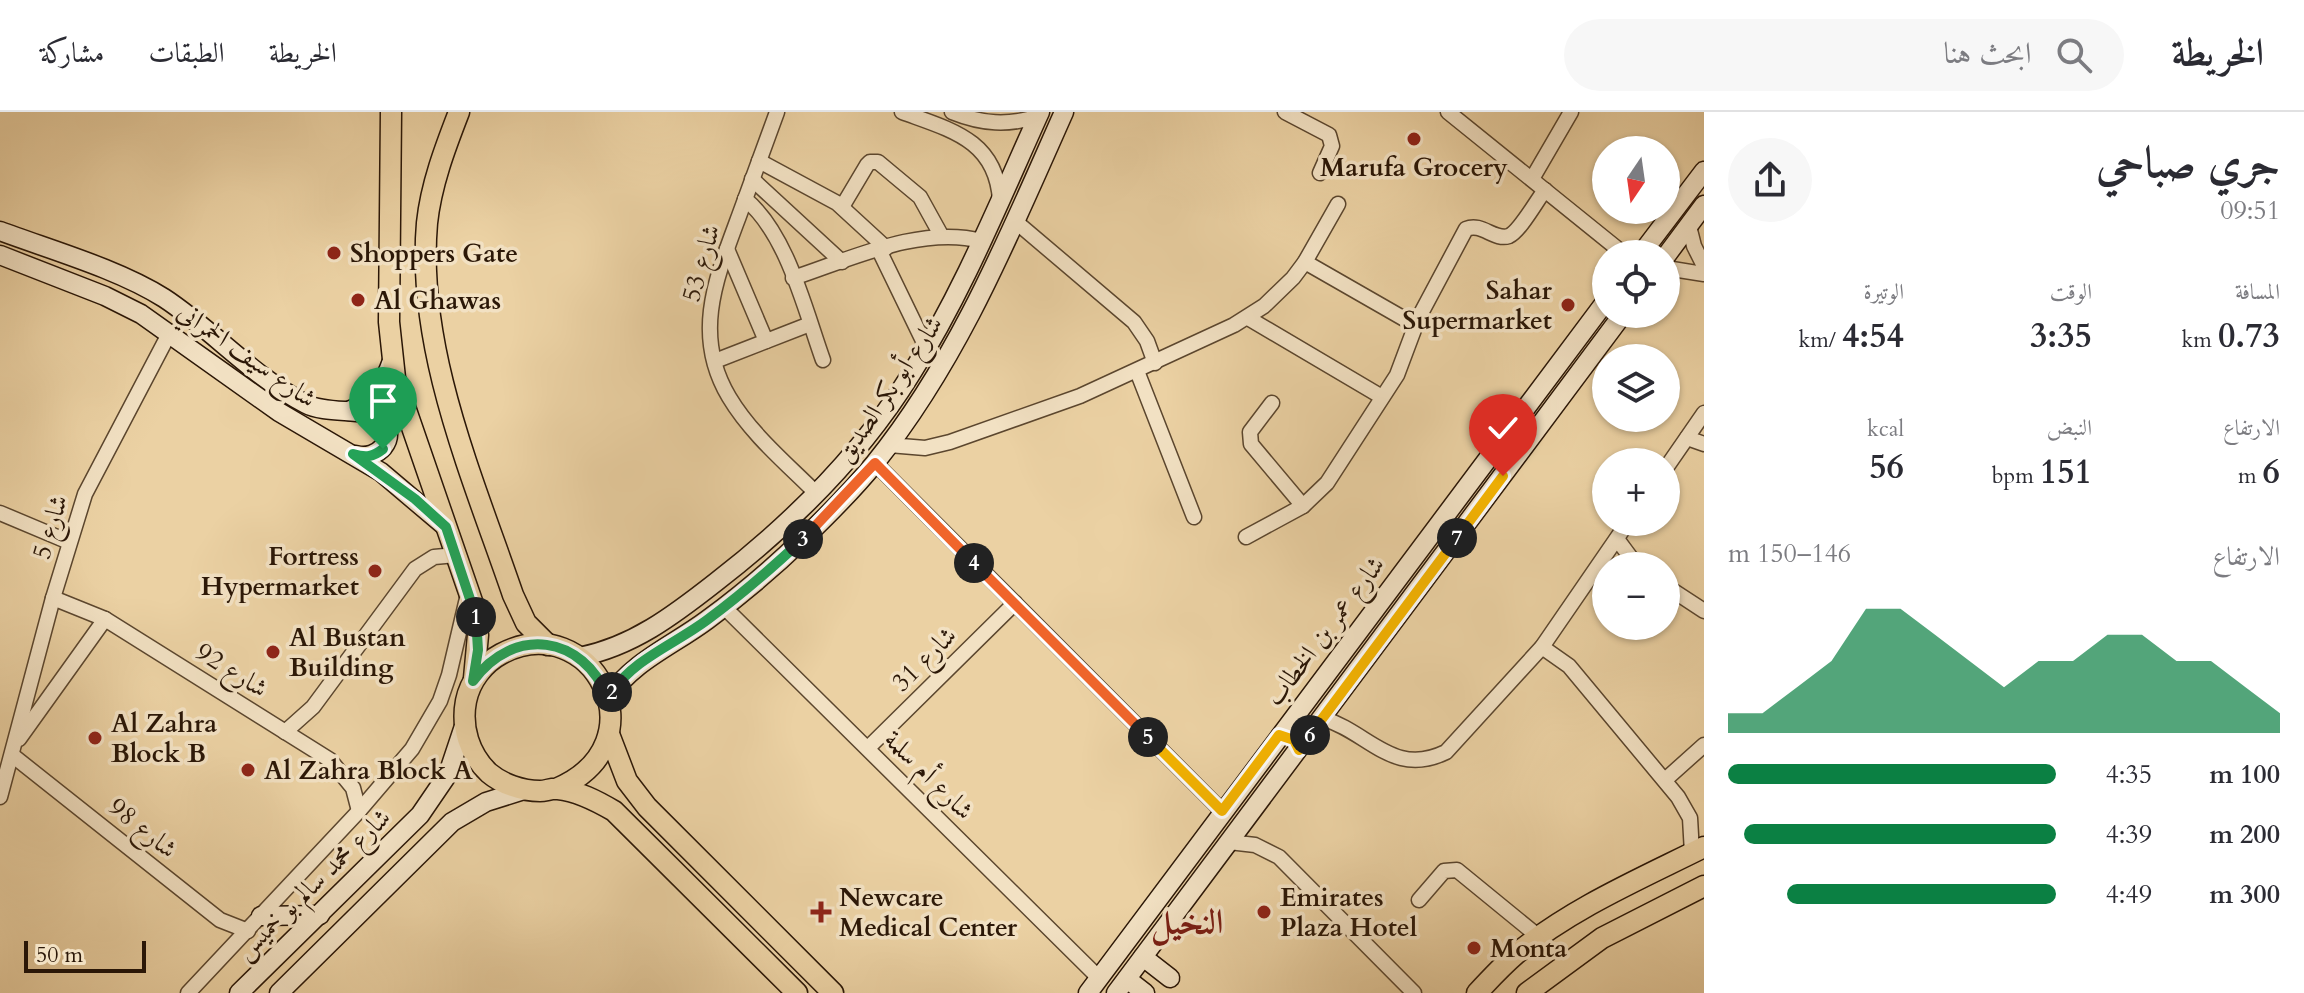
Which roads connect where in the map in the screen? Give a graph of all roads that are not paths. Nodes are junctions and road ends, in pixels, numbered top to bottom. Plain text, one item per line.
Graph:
1 (391, 112) edge
2 (459, 112) edge
3 (777, 112) edge
4 (902, 112) edge
5 (949, 112) edge
6 (1064, 112) edge
7 (1285, 112) edge
8 (1448, 112) edge
9 (1571, 112) edge
10 (1039, 114) edge
11 (937, 125) junction
12 (759, 161) junction
13 (1704, 171) edge
14 (1320, 173) dead end
15 (752, 179) junction
16 (1532, 179) junction
17 (1545, 190) junction
18 (745, 199) junction
19 (1000, 200) junction
20 (1338, 204) dead end
21 (1704, 205) edge
22 (842, 207) junction
23 (1015, 221) junction
24 (1689, 226) junction
25 (0, 231) edge
26 (941, 235) junction
27 (1607, 240) edge
28 (1652, 240) edge
29 (1678, 240) edge
30 (982, 241) junction
31 (727, 249) junction
32 (883, 249) junction
33 (0, 255) edge
34 (842, 262) junction
35 (1305, 262) junction
36 (1704, 266) edge
37 (1680, 270) edge
38 (1704, 274) edge
39 (793, 278) junction
40 (1248, 318) junction
41 (1592, 320) edge
42 (810, 324) junction
43 (1415, 325) junction
44 (1613, 328) edge
45 (170, 332) junction
46 (766, 341) junction
47 (927, 349) junction
48 (823, 360) dead end
49 (392, 361) junction
50 (715, 361) junction
51 (1155, 363) junction
52 (1137, 371) junction
53 (1382, 397) junction
54 (1272, 403) dead end
55 (346, 412) junction
56 (1704, 413) edge
57 (1687, 438) junction
58 (1704, 444) edge
59 (889, 445) junction
60 (1680, 448) edge
61 (353, 454) junction
62 (875, 463) junction
63 (816, 493) junction
64 (1303, 506) junction
65 (0, 513) edge
66 (1194, 517) dead end
67 (446, 527) junction
68 (1619, 536) edge
69 (1246, 537) dead end
70 (1617, 539) junction
71 (69, 542) junction
72 (1627, 552) edge
73 (456, 555) junction
74 (469, 589) junction
75 (1680, 595) edge
76 (53, 598) junction
77 (1015, 603) junction
78 (724, 607) junction
79 (1704, 611) edge
80 (105, 619) junction
81 (548, 645) junction
82 (1542, 647) junction
83 (579, 657) junction
84 (473, 681) junction
85 (608, 698) junction
86 (1322, 718) junction
87 (464, 726) junction
88 (285, 732) junction
89 (609, 734) junction
90 (1279, 735) junction
91 (1704, 745) edge
92 (868, 748) junction
93 (13, 750) junction
94 (1299, 750) junction
95 (1665, 780) junction
96 (556, 789) junction
97 (524, 790) junction
98 (0, 795) edge
99 (359, 811) junction
100 (1222, 811) junction
101 (1229, 842) junction
102 (1698, 850) edge
103 (1704, 886) edge
104 (1156, 900) junction
105 (1419, 900) dead end
106 (320, 915) junction
107 (1175, 915) junction
108 (261, 916) junction
109 (248, 931) junction
110 (1539, 937) junction
111 (1143, 957) junction
112 (1170, 978) dead end
113 (1094, 985) edge
114 (1122, 986) edge
115 (188, 993) edge
116 (239, 993) edge
117 (279, 993) edge
118 (797, 993) edge
119 (833, 993) edge
120 (1145, 993) edge
121 (1414, 993) edge
122 (1477, 993) edge
123 (1527, 993) edge

1 - 49 main road
2 - 81 main road
3 - 12 street, شارع 53
4 - 11 street
5 - 10 street
5 - 11 street
6 - 23 street, شارع أبو بكر الصديق
7 - 14 street
8 - 16 street
9 - 16 street
10 - 19 street, شارع أبو بكر الصديق
11 - 19 street
12 - 15 street, شارع 53
12 - 22 street
13 - 28 street
15 - 18 street, شارع 53
15 - 34 street
16 - 17 street
17 - 27 street
17 - 43 street
18 - 31 street, شارع 53
18 - 39 street
19 - 30 street, شارع أبو بكر الصديق
20 - 35 street
21 - 24 street
22 - 26 street
22 - 32 street
23 - 51 street
23 - 59 street, شارع أبو بكر الصديق
24 - 29 street
24 - 36 street
25 - 55 street, شارع سيف الحمراني
26 - 30 street
26 - 32 street
30 - 47 street, شارع أبو بكر الصديق
31 - 46 street
31 - 50 street, شارع 53
32 - 34 street
32 - 47 street
33 - 45 street, شارع سيف الحمراني
34 - 39 street
35 - 40 street
35 - 43 street
37 - 38 street
39 - 42 street
40 - 51 street
40 - 53 street
41 - 90 street, شارع عمر بن الخطاب
42 - 46 street
42 - 48 street
43 - 53 street
44 - 86 street, شارع عمر بن الخطاب
45 - 61 street, شارع سيف الحمراني
45 - 71 street, شارع 5
46 - 50 street
47 - 63 street, شارع أبو بكر الصديق
49 - 55 street, شارع سيف الحمراني
49 - 67 main road
50 - 63 street, شارع 53
51 - 52 street
52 - 59 street
52 - 66 street
53 - 64 street
54 - 64 street
55 - 61 street
56 - 57 street
57 - 58 street
57 - 60 street
59 - 62 street, شارع أبو بكر الصديق
61 - 67 street, شارع سيف الحمراني
62 - 77 street
62 - 78 street, شارع أبو بكر الصديق
63 - 83 street, شارع أبو بكر الصديق
64 - 69 street
65 - 71 street
67 - 73 main road
68 - 70 street
70 - 72 street
70 - 82 street
71 - 76 street, شارع 5
73 - 74 main road
73 - 88 street
74 - 84 main road
74 - 99 street
75 - 79 street
76 - 80 street, شارع 92
76 - 93 street, شارع 5
77 - 92 street, شارع 31
77 - 100 street
78 - 85 street, شارع أبو بكر الصديق
78 - 92 street, شارع أم سلمة
80 - 88 street, شارع 92
80 - 93 street
81 - 83 main road
81 - 84 main road
82 - 86 street
82 - 95 street
83 - 85 main road
84 - 87 main road
85 - 89 main road
86 - 94 street, شارع عمر بن الخطاب
87 - 97 main road
87 - 106 street, شارع محمد سالم بو خميس
88 - 99 street, شارع 92
89 - 96 main road
89 - 119 main road
90 - 94 street
90 - 100 street, شارع عمر بن الخطاب
91 - 95 street
92 - 113 street, شارع أم سلمة
93 - 98 street, شارع 5
93 - 109 street, شارع 98
94 - 101 street, شارع عمر بن الخطاب
95 - 102 street
96 - 97 main road
96 - 118 main road
97 - 117 street, شارع محمد سالم بو خميس
99 - 108 street
100 - 104 street, شارع عمر بن الخطاب
101 - 107 street, شارع عمر بن الخطاب
101 - 121 street
102 - 110 main road
103 - 123 main road
104 - 107 street
104 - 113 street, شارع عمر بن الخطاب
105 - 110 street
106 - 108 street
106 - 116 street, شارع محمد سالم بو خميس
107 - 111 street, شارع عمر بن الخطاب
108 - 109 street
109 - 115 street
110 - 122 main road
111 - 112 street
111 - 114 street, شارع عمر بن الخطاب
114 - 120 street

